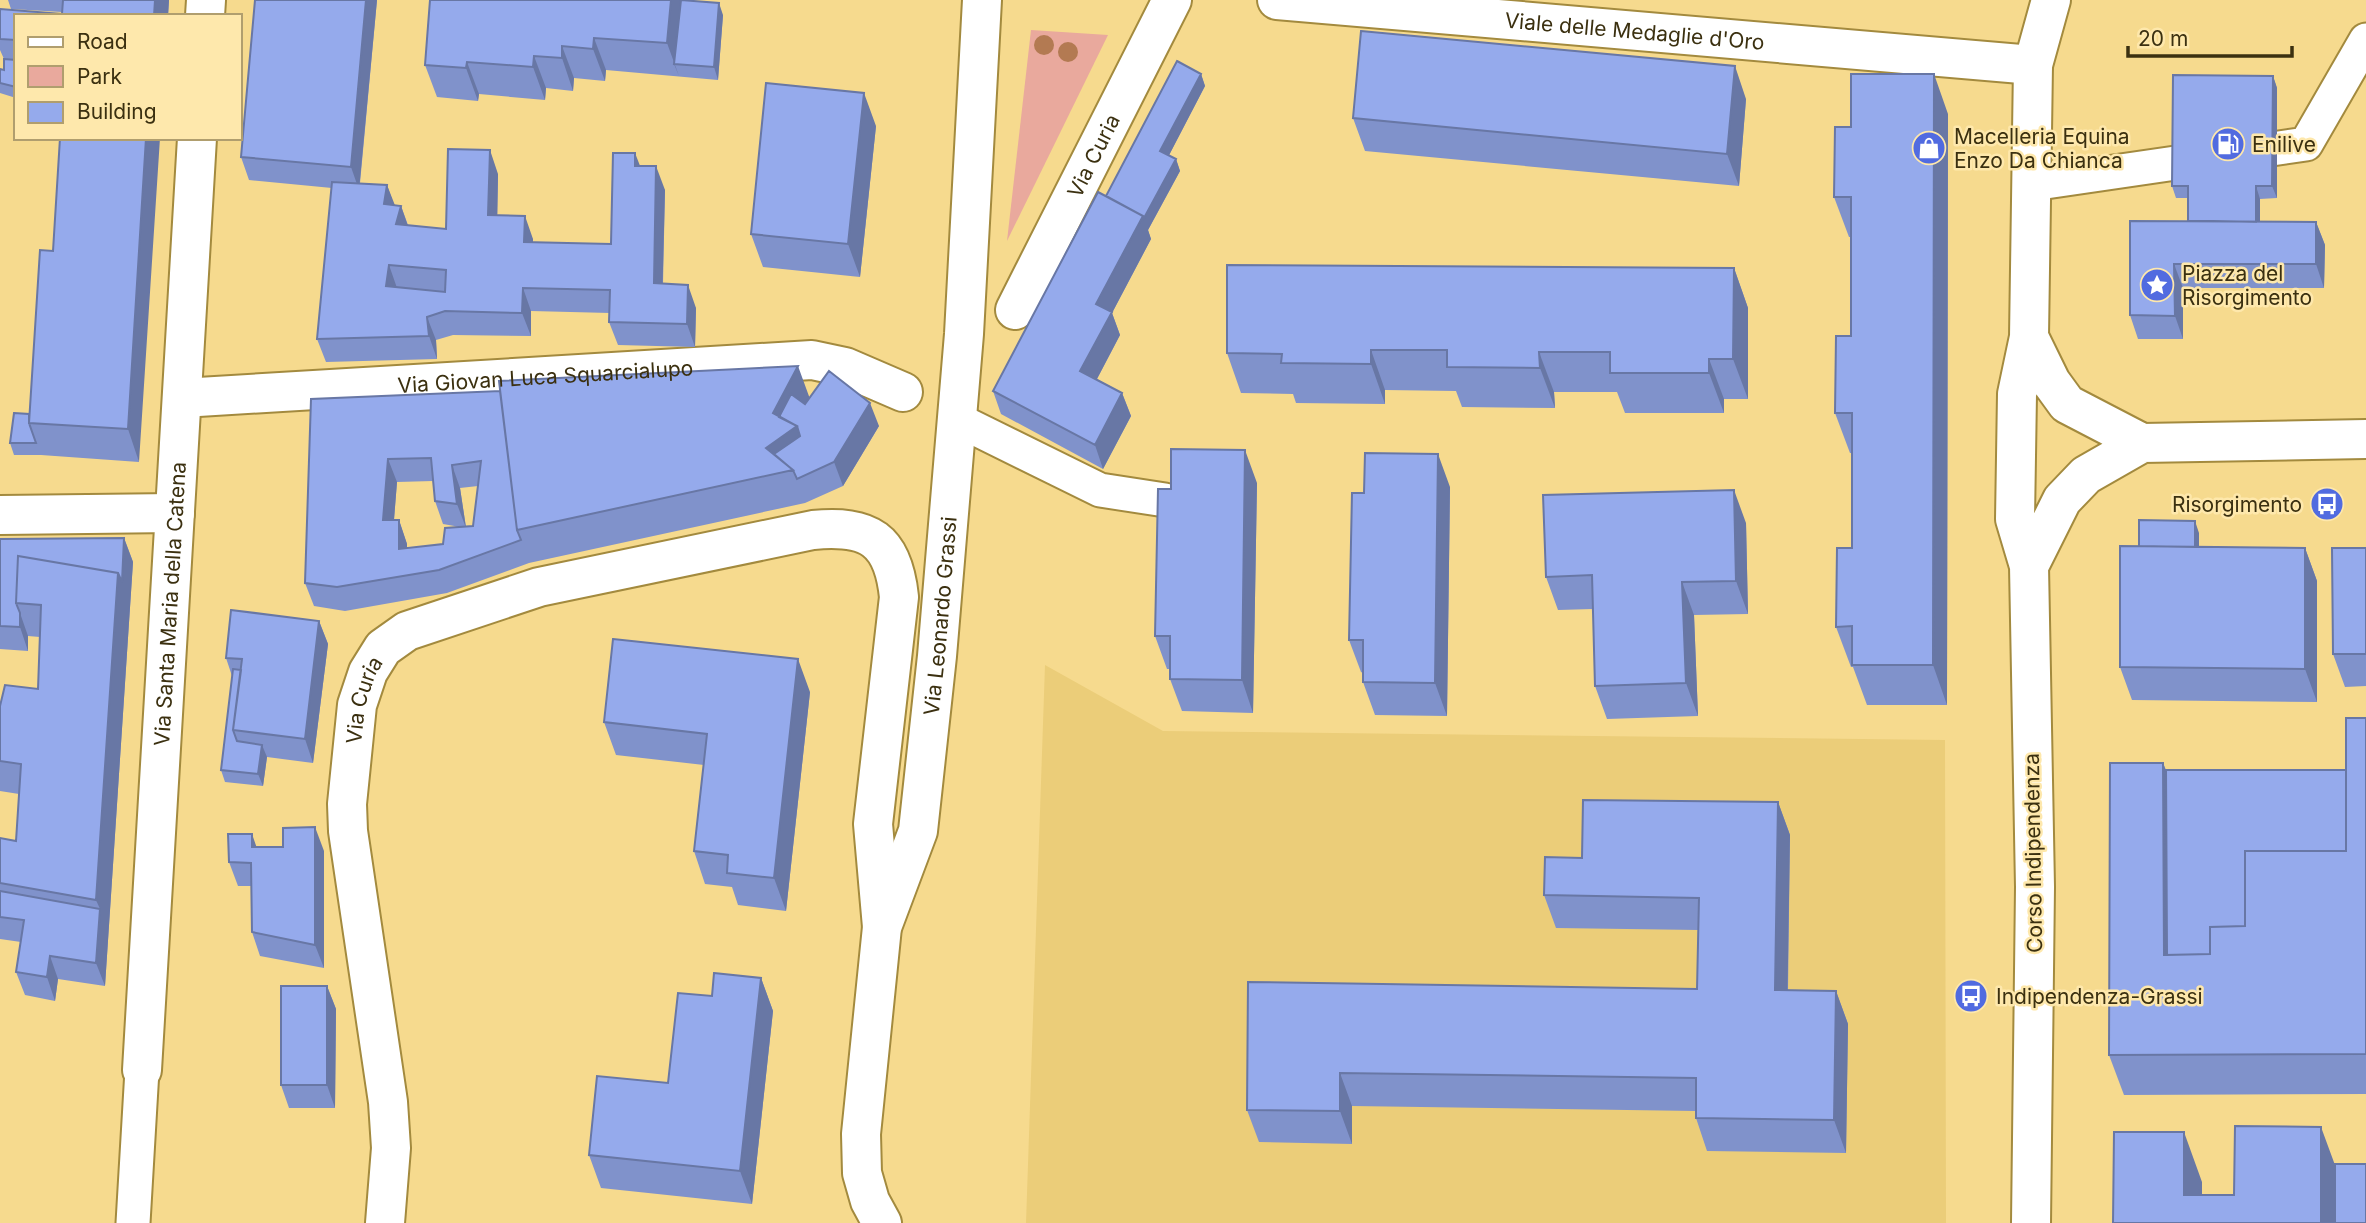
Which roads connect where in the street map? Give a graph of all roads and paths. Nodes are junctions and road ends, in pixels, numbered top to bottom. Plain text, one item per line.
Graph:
1 (982, 0) edge
2 (1172, 0) edge
3 (1277, 0) edge
4 (2051, 0) edge
5 (2366, 40) edge
6 (2033, 65) junction
7 (197, 140) edge
8 (2032, 184) junction
9 (1015, 310) dead end
10 (2029, 337) junction
11 (903, 392) dead end
12 (182, 398) junction
13 (956, 419) junction
14 (2366, 439) edge
15 (2142, 443) junction
16 (1165, 500) edge
17 (175, 513) junction
18 (0, 514) edge
19 (2028, 566) junction
20 (882, 927) junction
21 (142, 1070) joint
22 (133, 1223) edge
23 (384, 1223) edge
24 (882, 1223) edge
25 (2031, 1223) edge

1 - 13 street, Via Leonardo Grassi
2 - 9 street, Via Curia
3 - 6 street, Viale delle Medaglie d'Oro
4 - 6 street
5 - 8 lane
6 - 8 street
7 - 12 street, Via Santa Maria della Catena
8 - 10 street
10 - 15 street
10 - 19 street
11 - 12 street, Via Giovan Luca Squarcialupo
12 - 17 street, Via Santa Maria della Catena
13 - 16 lane
13 - 20 street, Via Leonardo Grassi
14 - 15 street
15 - 19 street
17 - 18 street
17 - 21 street, Via Santa Maria della Catena
19 - 25 street, Corso Indipendenza
20 - 23 street, Via Curia
20 - 24 street, Via Leonardo Grassi
21 - 22 lane

